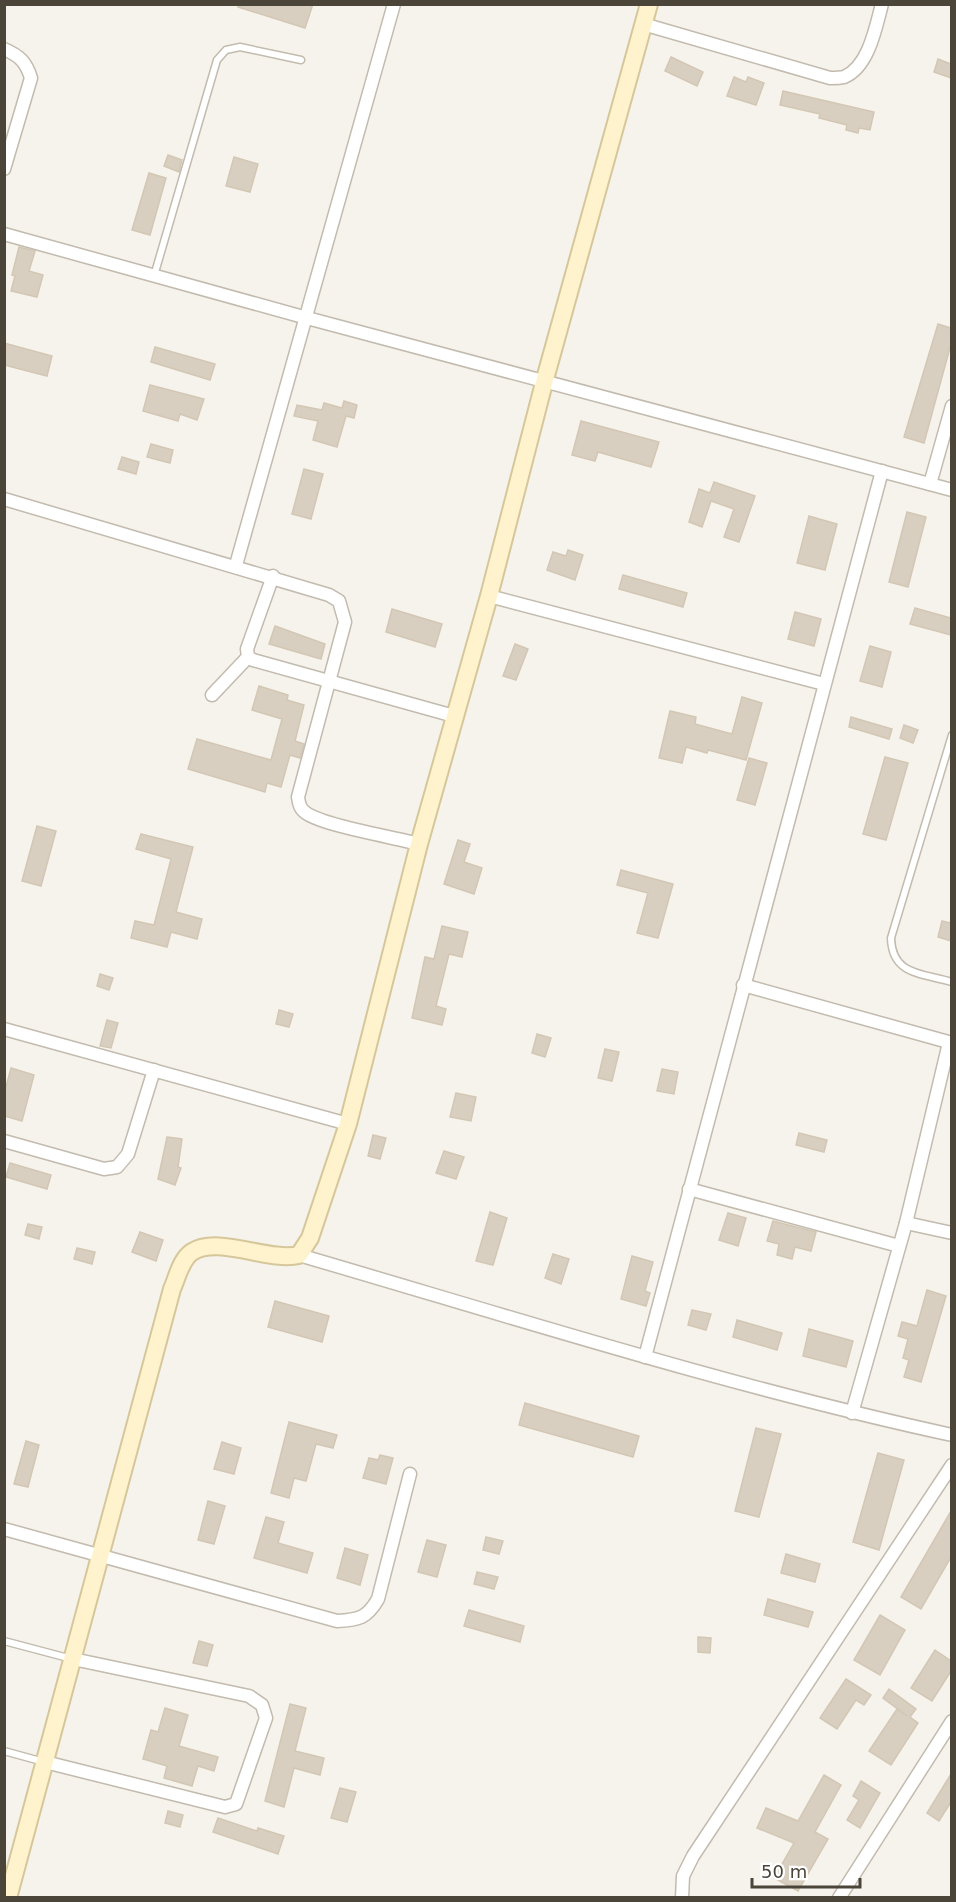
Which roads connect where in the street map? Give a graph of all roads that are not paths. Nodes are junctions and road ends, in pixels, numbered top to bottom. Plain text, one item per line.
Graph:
1 (394, 4) edge
2 (649, 4) edge
3 (882, 4) edge
4 (643, 24) junction
5 (4, 49) edge
6 (302, 60) dead end
7 (4, 169) edge
8 (4, 234) edge
9 (154, 276) junction
10 (308, 318) junction
11 (545, 380) junction
12 (951, 406) edge
13 (882, 471) junction
14 (930, 484) junction
15 (951, 490) edge
16 (4, 499) edge
17 (236, 565) junction
18 (273, 576) junction
19 (489, 596) junction
20 (248, 657) junction
21 (330, 682) junction
22 (824, 684) junction
23 (212, 695) dead end
24 (454, 716) junction
25 (951, 735) edge
26 (419, 844) junction
27 (951, 982) edge
28 (743, 985) junction
29 (4, 1029) edge
30 (951, 1039) edge
31 (154, 1071) junction
32 (348, 1124) junction
33 (4, 1141) edge
34 (689, 1189) junction
35 (906, 1223) junction
36 (951, 1233) edge
37 (899, 1246) junction
38 (299, 1255) junction
39 (645, 1357) junction
40 (852, 1413) junction
41 (951, 1435) edge
42 (951, 1465) edge
43 (410, 1474) dead end
44 (4, 1529) edge
45 (101, 1554) junction
46 (4, 1641) edge
47 (73, 1659) junction
48 (951, 1721) edge
49 (4, 1751) edge
50 (45, 1762) junction
51 (8, 1898) edge
52 (682, 1898) edge
53 (839, 1898) edge

1 - 10 street
2 - 4 street
3 - 4 street
4 - 11 street
5 - 7 street
6 - 9 lane
8 - 9 street
9 - 10 street
10 - 11 street
10 - 17 street
11 - 13 street
11 - 19 street
12 - 14 street
13 - 14 street
13 - 22 street
14 - 15 street
16 - 17 street
17 - 18 street
18 - 20 street
18 - 21 street
19 - 22 street
19 - 24 street
20 - 21 street
20 - 23 street
21 - 24 street
21 - 26 street
22 - 28 street
24 - 26 street
25 - 27 lane
26 - 32 street
28 - 30 street
28 - 34 street
29 - 31 street
30 - 35 street
31 - 32 street
31 - 33 street
32 - 38 street
34 - 37 street
34 - 39 street
35 - 36 street
35 - 37 street
37 - 40 street
38 - 39 street
38 - 45 street
39 - 40 street
40 - 41 street
42 - 52 street
43 - 45 street
44 - 45 street
45 - 47 street
46 - 47 lane
47 - 50 street
47 - 50 street
48 - 53 street
49 - 50 lane
50 - 51 street

